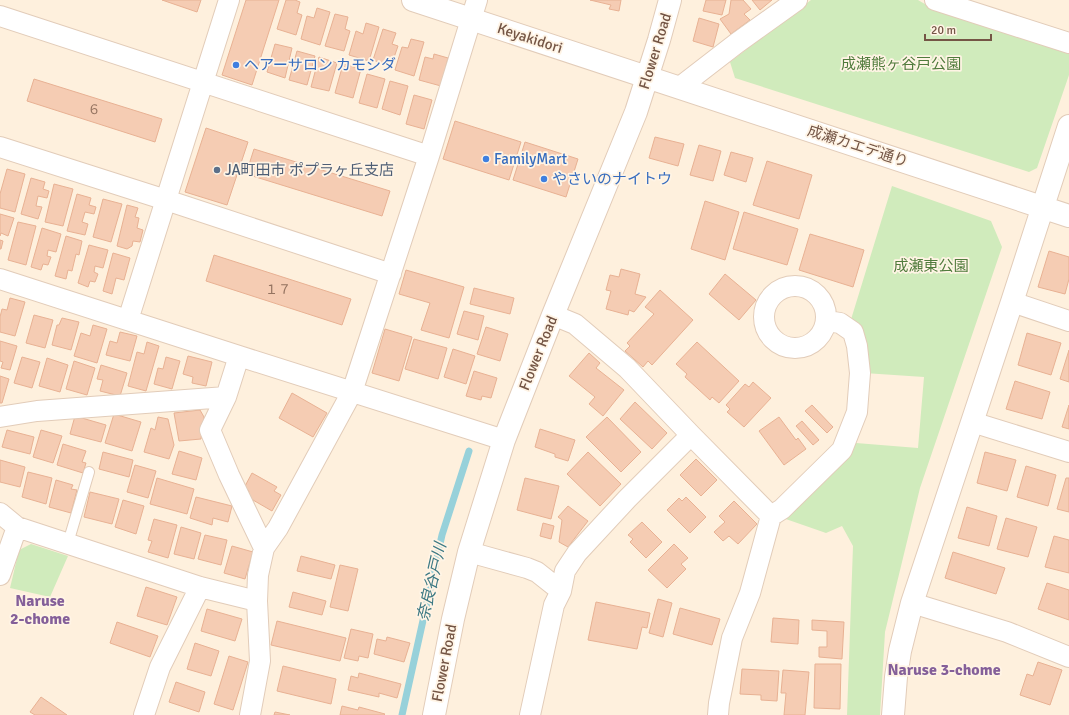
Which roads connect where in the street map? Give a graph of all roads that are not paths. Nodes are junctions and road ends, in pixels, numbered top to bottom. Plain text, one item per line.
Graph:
1 (229, 0) edge
2 (413, 0) edge
3 (670, 0) edge
4 (797, 0) edge
5 (935, 0) edge
6 (475, 9) edge
7 (0, 16) edge
8 (1069, 43) edge
9 (647, 77) junction
10 (204, 82) junction
11 (680, 87) junction
12 (1069, 126) edge
13 (0, 147) edge
14 (429, 156) junction
15 (166, 200) junction
16 (1043, 208) junction
17 (1069, 216) edge
18 (391, 274) junction
19 (0, 279) edge
20 (1012, 302) junction
21 (553, 315) junction
22 (128, 320) junction
23 (827, 321) dead end
24 (1069, 321) edge
25 (239, 356) junction
26 (352, 392) junction
27 (226, 397) junction
28 (0, 417) edge
29 (972, 422) junction
30 (691, 435) junction
31 (504, 440) junction
32 (1069, 452) edge
33 (90, 472) dead end
34 (0, 513) edge
35 (771, 516) junction
36 (17, 527) junction
37 (68, 543) junction
38 (264, 548) junction
39 (469, 552) junction
40 (0, 576) edge
41 (200, 586) junction
42 (561, 590) junction
43 (257, 601) junction
44 (912, 603) junction
45 (1069, 657) edge
46 (144, 715) edge
47 (250, 715) edge
48 (434, 715) edge
49 (530, 715) edge
50 (718, 715) edge
51 (893, 715) edge

1 - 10 street
2 - 6 street, Keyakidori
3 - 9 street, Flower Road
4 - 11 street
5 - 8 street
6 - 9 street, Keyakidori
6 - 14 street
7 - 10 street
9 - 11 street, 成瀬カエデ通り
9 - 21 street, Flower Road
10 - 14 street
10 - 15 street
11 - 16 street, 成瀬カエデ通り
12 - 16 street
13 - 15 street
14 - 18 street
15 - 18 street
15 - 22 street
16 - 17 street, 成瀬カエデ通り
16 - 20 street
18 - 26 street
19 - 22 street
20 - 24 street
20 - 29 street
21 - 30 street
21 - 31 street, Flower Road
22 - 25 street
23 - 35 street
25 - 26 street
25 - 27 street
26 - 31 street
26 - 38 street
27 - 28 street
27 - 38 street
29 - 32 street
29 - 44 street
30 - 35 street
30 - 42 street
31 - 39 street, Flower Road
33 - 37 lane
34 - 36 street
35 - 50 street
36 - 37 street
36 - 40 street
37 - 41 street
38 - 43 street
39 - 42 street
39 - 48 street, Flower Road
41 - 43 street
41 - 46 street
42 - 49 street
43 - 47 street
44 - 45 street
44 - 51 street

